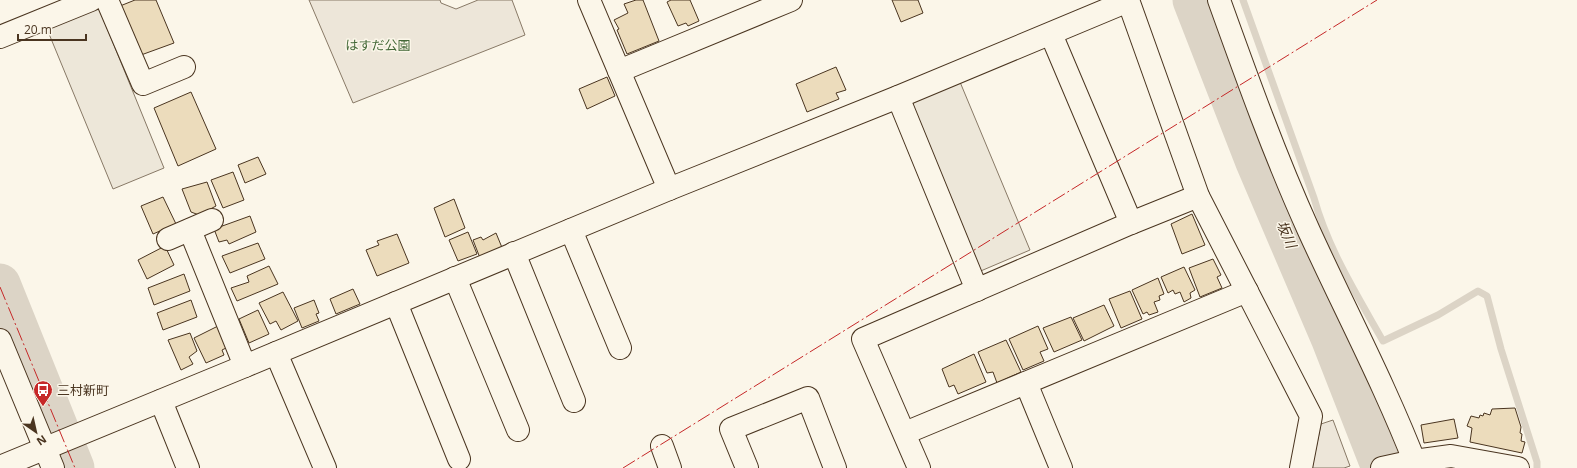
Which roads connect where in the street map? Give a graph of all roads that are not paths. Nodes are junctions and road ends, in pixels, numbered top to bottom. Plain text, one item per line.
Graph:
1 (91, 0) edge
2 (107, 0) edge
3 (589, 0) edge
4 (790, 0) edge
5 (1219, 0) edge
6 (1128, 1) edge
7 (1051, 34) junction
8 (0, 37) edge
9 (184, 67) dead end
10 (619, 71) junction
11 (898, 98) junction
12 (669, 188) junction
13 (1198, 196) junction
14 (212, 220) dead end
15 (1132, 223) junction
16 (190, 230) junction
17 (571, 230) junction
18 (168, 239) dead end
19 (514, 253) junction
20 (455, 278) junction
21 (976, 290) junction
22 (1247, 291) junction
23 (396, 303) junction
24 (0, 340) edge
25 (620, 348) dead end
26 (276, 353) junction
27 (245, 366) junction
28 (1026, 383) junction
29 (161, 401) junction
30 (574, 401) dead end
31 (518, 430) dead end
32 (904, 433) junction
33 (662, 446) dead end
34 (55, 450) edge
35 (459, 458) dead end
36 (1413, 464) edge
37 (0, 467) edge
38 (188, 468) edge
39 (325, 468) edge
40 (670, 468) edge
41 (747, 468) edge
42 (835, 468) edge
43 (919, 468) edge
44 (1061, 468) edge
45 (1301, 468) edge
46 (1382, 468) edge
47 (1518, 468) edge

1 - 8 street
2 - 9 street
3 - 10 street
4 - 10 street
5 - 36 street
6 - 7 street
6 - 13 street
7 - 11 street
7 - 15 street
10 - 12 street
11 - 12 street
11 - 21 street
12 - 17 street
13 - 15 street
13 - 22 street
14 - 16 street
15 - 21 street
16 - 18 street
16 - 27 street
17 - 19 street
17 - 25 street
19 - 20 street
19 - 30 street
20 - 23 street
20 - 31 street
21 - 32 street
22 - 28 street
22 - 45 street
23 - 26 street
23 - 35 street
24 - 34 street
26 - 27 street
26 - 39 street
27 - 29 street
28 - 32 street
28 - 44 street
29 - 34 street
29 - 38 street
32 - 43 street
33 - 40 street
34 - 37 street
36 - 46 street
36 - 47 street
41 - 42 street

